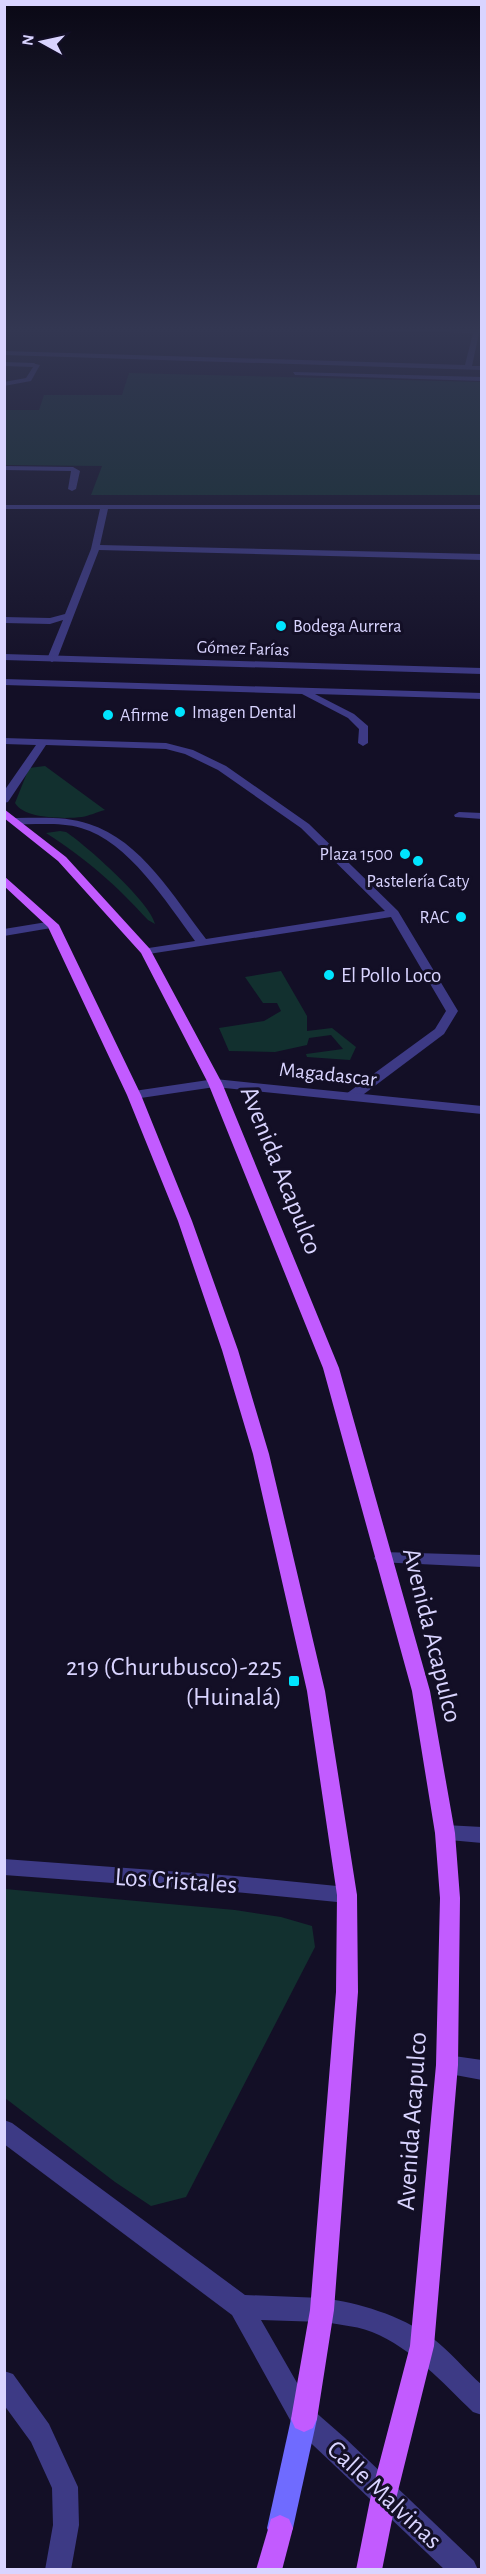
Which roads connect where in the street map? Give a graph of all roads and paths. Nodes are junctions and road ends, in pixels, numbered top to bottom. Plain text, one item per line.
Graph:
1 (4, 468) edge
2 (72, 489) dead end
3 (4, 507) edge
4 (104, 507) junction
5 (482, 507) edge
6 (96, 547) junction
7 (482, 557) edge
8 (69, 616) junction
9 (4, 620) edge
10 (4, 657) edge
11 (52, 658) junction
12 (482, 671) edge
13 (4, 682) edge
14 (301, 691) junction
15 (482, 696) edge
16 (4, 741) edge
17 (43, 742) junction
18 (363, 743) dead end
19 (4, 800) edge
20 (459, 815) dead end
21 (10, 816) edge
22 (482, 816) edge
23 (4, 879) edge
24 (394, 914) junction
25 (53, 925) junction
26 (4, 933) edge
27 (203, 943) junction
28 (146, 952) junction
29 (215, 1083) junction
30 (134, 1095) junction
31 (351, 1097) junction
32 (482, 1110) edge
33 (383, 1558) junction
34 (482, 1561) edge
35 (446, 1833) junction
36 (482, 1835) edge
37 (4, 1868) edge
38 (346, 1895) junction
39 (447, 2065) junction
40 (482, 2070) edge
41 (4, 2130) edge
42 (242, 2307) junction
43 (322, 2310) junction
44 (422, 2346) junction
45 (4, 2383) edge
46 (482, 2403) edge
47 (304, 2419) junction
48 (384, 2495) junction
49 (280, 2528) joint
50 (58, 2570) edge
51 (269, 2570) edge
52 (369, 2570) edge
53 (465, 2570) edge

1 - 2 street
3 - 4 street
4 - 5 street
4 - 6 street
6 - 7 street
6 - 8 street
8 - 9 street
8 - 11 street
10 - 11 street, Gómez Farías
11 - 12 street, Gómez Farías
13 - 14 street
14 - 15 street
14 - 18 street
16 - 17 street
17 - 19 street
17 - 24 street
20 - 22 street
21 - 27 street
21 - 28 main road, Avenida Acapulco
23 - 25 main road
24 - 27 street
24 - 31 street
25 - 26 street
25 - 30 main road
27 - 28 street
28 - 29 main road, Avenida Acapulco
29 - 30 street, Magadascar
29 - 31 street, Magadascar
29 - 33 main road, Avenida Acapulco
30 - 38 main road
31 - 32 street, Magadascar
33 - 34 street
33 - 35 main road, Avenida Acapulco
35 - 36 street
35 - 39 main road, Avenida Acapulco
37 - 38 street, Los Cristales
38 - 43 main road
39 - 40 street
39 - 44 main road, Avenida Acapulco
41 - 42 street
42 - 43 street
42 - 47 street
43 - 44 street
43 - 47 main road
44 - 46 street
44 - 48 main road, Avenida Acapulco
45 - 50 street
47 - 48 street, Calle Malvinas
47 - 49 main road
48 - 52 main road, Avenida Acapulco
48 - 53 street, Calle Malvinas
49 - 51 main road

